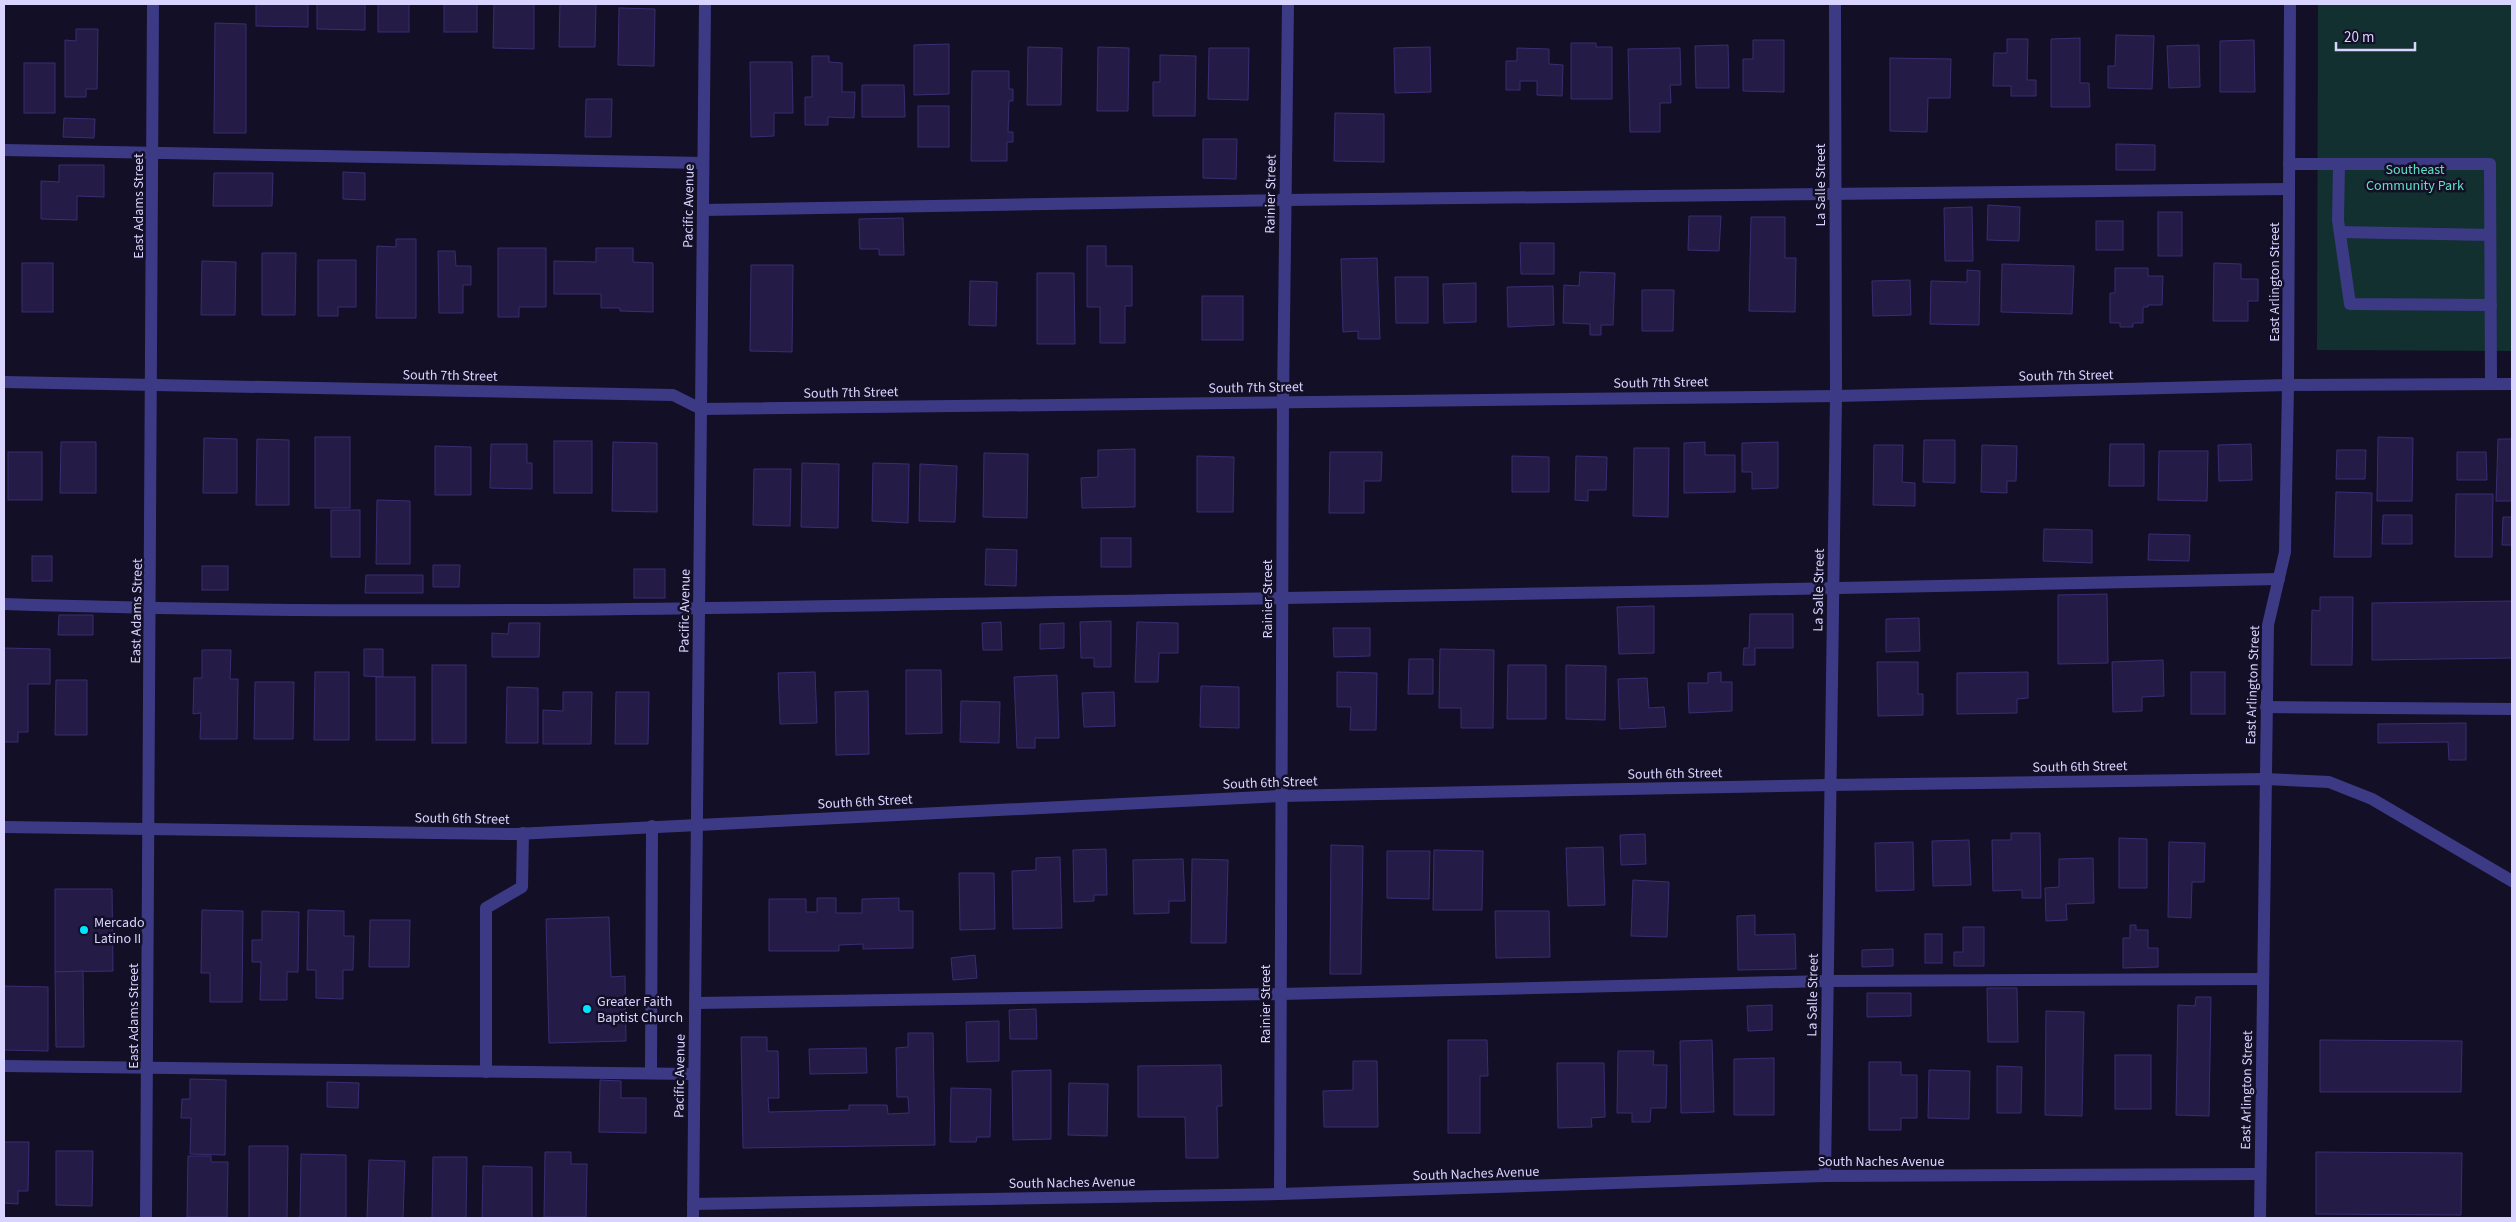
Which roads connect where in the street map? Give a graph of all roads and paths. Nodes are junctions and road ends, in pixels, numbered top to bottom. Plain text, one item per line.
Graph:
1 (154, 4) edge
2 (705, 4) edge
3 (1288, 4) edge
4 (1835, 4) edge
5 (2290, 4) edge
6 (4, 150) edge
7 (153, 153) junction
8 (704, 163) junction
9 (2289, 164) junction
10 (2339, 164) junction
11 (2289, 189) junction
12 (1835, 194) junction
13 (1285, 200) junction
14 (703, 210) junction
15 (2340, 232) junction
16 (2490, 235) junction
17 (2491, 305) junction
18 (4, 382) edge
19 (153, 384) junction
20 (2288, 384) junction
21 (2491, 384) junction
22 (2512, 384) edge
23 (1836, 396) junction
24 (1283, 401) junction
25 (701, 408) junction
26 (2279, 579) junction
27 (1832, 590) junction
28 (1282, 598) junction
29 (4, 604) edge
30 (151, 609) junction
31 (699, 609) junction
32 (2266, 707) junction
33 (2512, 709) edge
34 (2265, 779) junction
35 (1829, 785) junction
36 (1281, 796) junction
37 (697, 824) junction
38 (652, 826) junction
39 (4, 827) edge
40 (149, 829) junction
41 (523, 833) junction
42 (2512, 881) edge
43 (2263, 980) junction
44 (1827, 981) junction
45 (1280, 994) junction
46 (695, 1004) junction
47 (4, 1066) edge
48 (148, 1068) junction
49 (486, 1072) junction
50 (651, 1073) junction
51 (694, 1074) junction
52 (2260, 1174) junction
53 (1825, 1176) junction
54 (1280, 1194) junction
55 (693, 1204) junction
56 (146, 1218) edge
57 (693, 1218) edge
58 (2260, 1218) edge

1 - 7 street, East Adams Street
2 - 8 street, Pacific Avenue
3 - 13 street, Rainier Street
4 - 12 street, La Salle Street
5 - 9 street, East Arlington Street
6 - 7 street
7 - 8 street
7 - 19 street, East Adams Street
8 - 14 street, Pacific Avenue
9 - 10 street
9 - 11 street, East Arlington Street
10 - 15 street
10 - 16 street
11 - 12 street
11 - 20 street, East Arlington Street
12 - 13 street
12 - 23 street, La Salle Street
13 - 14 street
13 - 24 street, Rainier Street
14 - 25 street, Pacific Avenue
15 - 16 street
15 - 17 street
16 - 17 street
17 - 21 street
18 - 19 street, South 7th Street
19 - 25 street, South 7th Street
19 - 30 street, East Adams Street
20 - 21 street, South 7th Street
20 - 23 street, South 7th Street
20 - 26 street, East Arlington Street
21 - 22 street, South 7th Street
23 - 24 street, South 7th Street
23 - 27 street, La Salle Street
24 - 25 street, South 7th Street
24 - 28 street, Rainier Street
25 - 31 street, Pacific Avenue
26 - 27 street
26 - 32 street, East Arlington Street
27 - 28 street
27 - 35 street, La Salle Street
28 - 31 street
28 - 36 street, Rainier Street
29 - 30 street
30 - 31 street
30 - 40 street, East Adams Street
31 - 37 street, Pacific Avenue
32 - 33 street
32 - 34 street, East Arlington Street
34 - 35 street, South 6th Street
34 - 42 street, South 6th Street
34 - 43 street, East Arlington Street
35 - 36 street, South 6th Street
35 - 44 street, La Salle Street
36 - 37 street, South 6th Street
36 - 45 street, Rainier Street
37 - 38 street, South 6th Street
37 - 46 street, Pacific Avenue
38 - 41 street, South 6th Street
38 - 50 street
39 - 40 street, South 6th Street
40 - 41 street, South 6th Street
40 - 48 street, East Adams Street
41 - 49 street
43 - 44 street
43 - 52 street, East Arlington Street
44 - 45 street
44 - 53 street, La Salle Street
45 - 46 street
45 - 54 street, Rainier Street
46 - 51 street, Pacific Avenue
47 - 48 street
48 - 49 street
48 - 56 street, East Adams Street
49 - 50 street
50 - 51 street
51 - 55 street, Pacific Avenue
52 - 53 street, South Naches Avenue
52 - 58 street, East Arlington Street
53 - 54 street, South Naches Avenue
54 - 55 street, South Naches Avenue
55 - 57 street, Pacific Avenue

